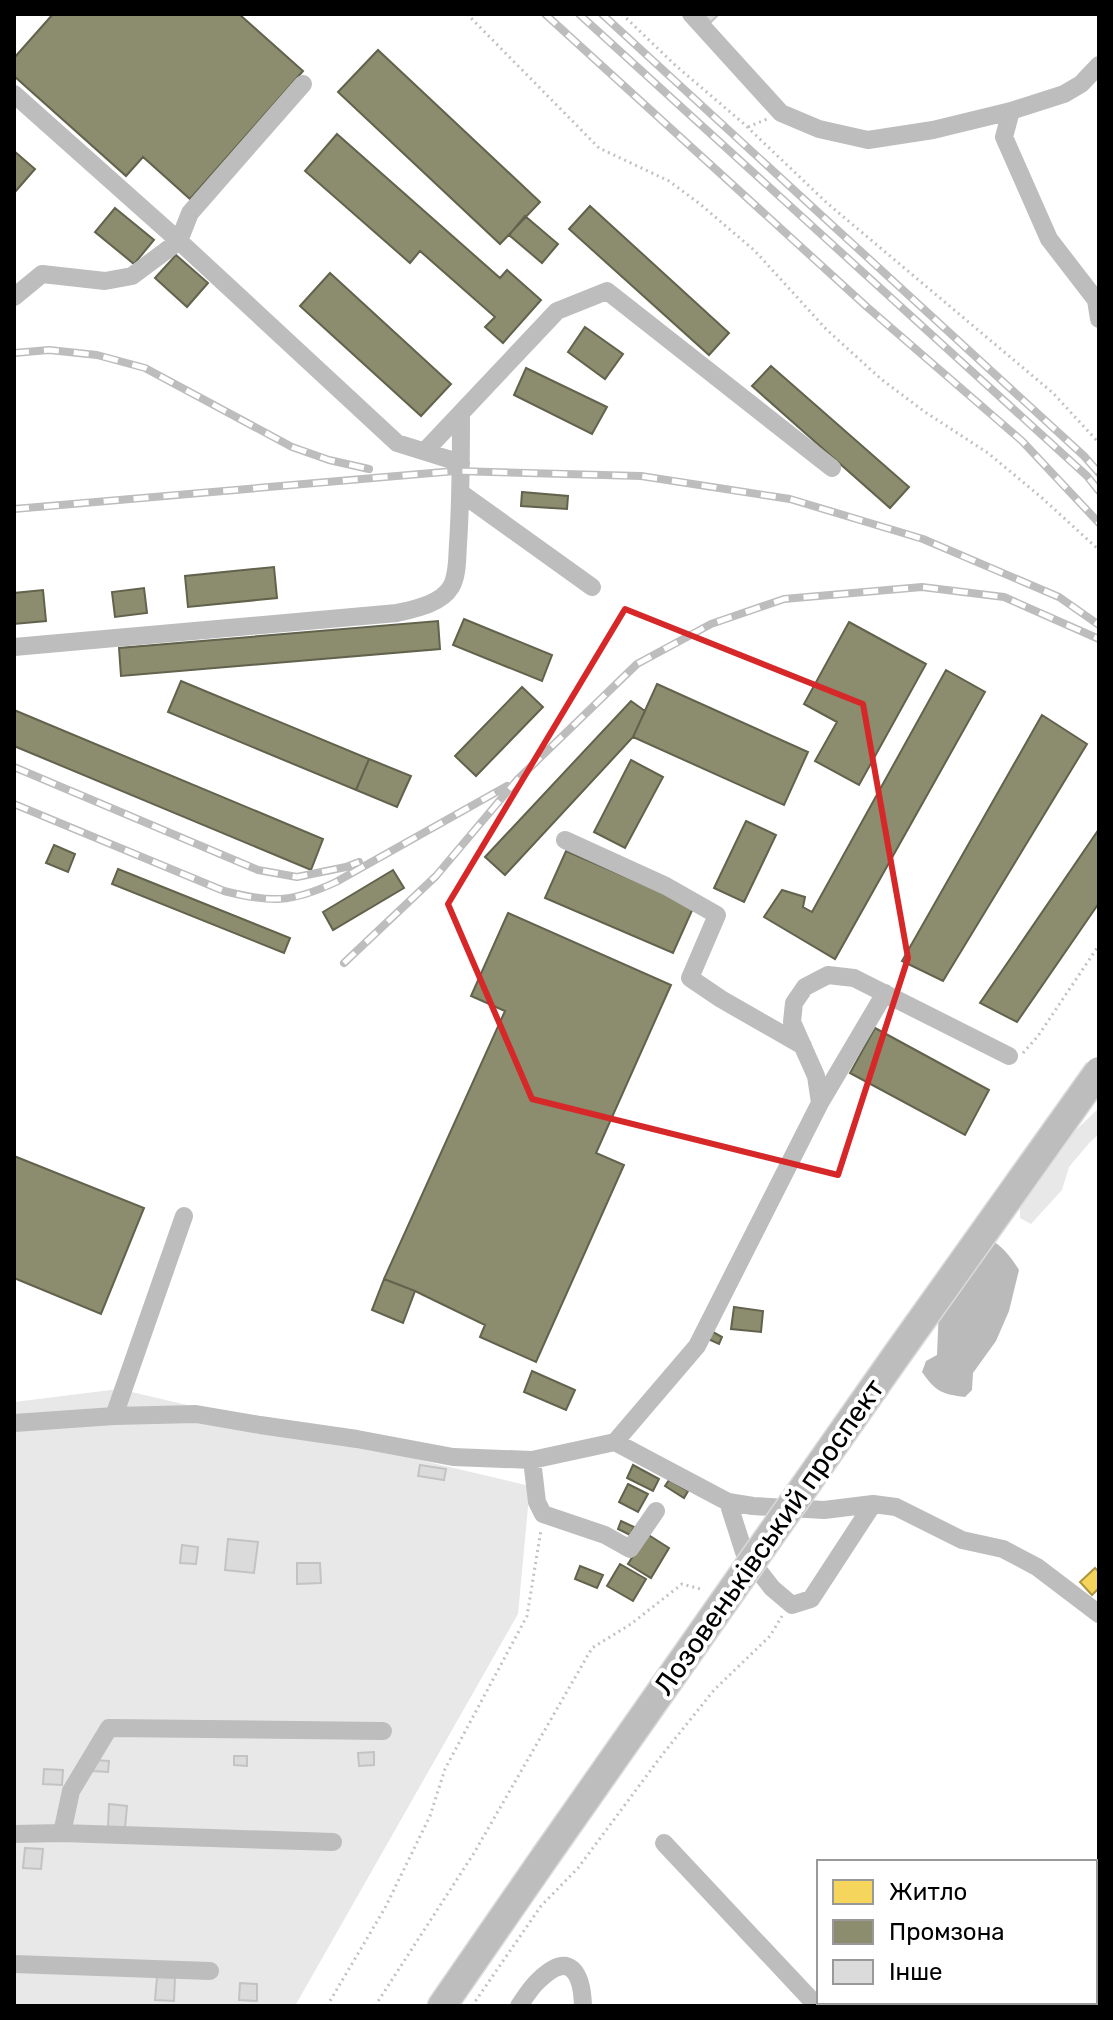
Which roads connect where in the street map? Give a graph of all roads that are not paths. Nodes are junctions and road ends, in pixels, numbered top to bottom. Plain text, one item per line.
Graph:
1 (691, 14) edge
2 (1099, 65) edge
3 (303, 84) dead end
4 (14, 94) edge
5 (1011, 111) junction
6 (179, 241) junction
7 (14, 297) edge
8 (1099, 319) edge
9 (461, 414) junction
10 (425, 451) junction
11 (461, 463) junction
12 (832, 468) dead end
13 (461, 493) junction
14 (592, 587) dead end
15 (14, 647) edge
16 (565, 840) dead end
17 (885, 993) junction
18 (803, 1046) junction
19 (1009, 1056) road end
20 (1099, 1071) edge
21 (820, 1103) junction
22 (184, 1216) dead end
23 (114, 1416) junction
24 (14, 1423) edge
25 (615, 1442) junction
26 (532, 1460) junction
27 (728, 1502) junction
28 (873, 1504) junction
29 (656, 1511) dead end
30 (1099, 1614) edge
31 (383, 1731) dead end
32 (62, 1833) junction
33 (14, 1834) edge
34 (333, 1842) dead end
35 (664, 1843) dead end
36 (14, 1964) edge
37 (210, 1971) dead end
38 (442, 2006) edge
39 (519, 2006) edge
40 (583, 2006) edge
41 (817, 2006) edge

1 - 5 street
2 - 5 street
3 - 6 street
4 - 6 street
5 - 8 street
6 - 7 street
6 - 10 street
9 - 10 street
9 - 11 street
9 - 12 street
10 - 11 street
11 - 13 street
13 - 14 street
13 - 15 street
16 - 18 street
17 - 18 street
17 - 19 street
17 - 21 street
18 - 21 street
20 - 38 highway, Лозовеньківський проспект, bridge
21 - 25 street
22 - 23 street
23 - 24 street
23 - 26 street
25 - 26 street
25 - 27 street
26 - 29 street
27 - 28 street
27 - 28 street
28 - 30 street
31 - 32 street
32 - 33 street
32 - 34 street
35 - 41 street
36 - 37 street
39 - 40 street

